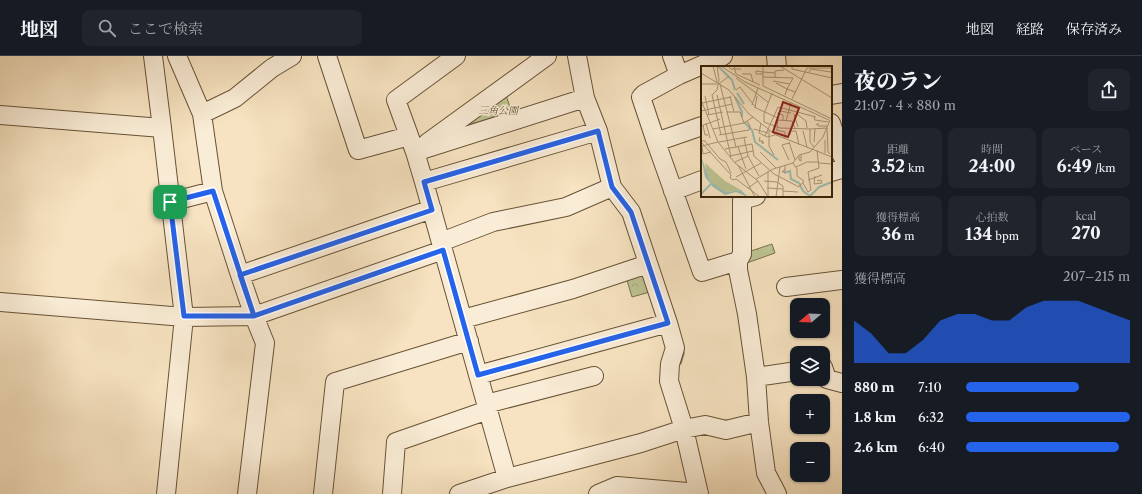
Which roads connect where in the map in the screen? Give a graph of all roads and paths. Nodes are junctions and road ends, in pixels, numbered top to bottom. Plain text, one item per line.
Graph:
1 (153, 56) edge
2 (177, 56) edge
3 (292, 56) edge
4 (328, 56) edge
5 (456, 56) edge
6 (547, 56) edge
7 (578, 56) edge
8 (672, 56) edge
9 (723, 56) edge
10 (776, 56) edge
11 (269, 62) edge
12 (777, 66) edge
13 (679, 75) junction
14 (842, 93) edge
15 (832, 95) edge
16 (585, 98) junction
17 (202, 114) junction
18 (0, 115) edge
19 (832, 125) edge
20 (701, 126) edge
21 (162, 128) junction
22 (598, 131) junction
23 (656, 142) junction
24 (412, 144) junction
25 (842, 156) edge
26 (842, 169) edge
27 (832, 172) edge
28 (701, 180) edge
29 (424, 182) junction
30 (612, 187) junction
31 (213, 191) junction
32 (673, 191) junction
33 (752, 197) edge
34 (170, 202) junction
35 (432, 210) junction
36 (442, 246) junction
37 (738, 261) junction
38 (648, 264) junction
39 (240, 275) junction
40 (842, 280) edge
41 (786, 287) dead end
42 (0, 302) edge
43 (184, 316) junction
44 (254, 316) junction
45 (462, 319) junction
46 (668, 323) junction
47 (469, 341) junction
48 (790, 372) edge
49 (478, 375) junction
50 (594, 376) dead end
51 (756, 377) junction
52 (830, 380) edge
53 (842, 382) edge
54 (487, 407) junction
55 (759, 422) junction
56 (684, 429) junction
57 (507, 478) junction
58 (699, 493) edge
59 (166, 494) edge
60 (247, 494) edge
61 (323, 494) edge
62 (392, 494) edge
63 (459, 494) edge
64 (598, 494) edge
65 (777, 494) edge

1 - 21 street
2 - 17 street
3 - 11 street
4 - 24 street
5 - 24 street
6 - 24 street
7 - 16 street
8 - 13 street
9 - 13 street
10 - 12 street
11 - 17 street
13 - 23 street
14 - 15 street
16 - 22 street
16 - 24 street
17 - 31 street
18 - 21 street
19 - 25 street
20 - 23 street
21 - 34 street
22 - 29 street
22 - 30 street
23 - 32 street
24 - 29 street
26 - 27 street
28 - 32 street
29 - 35 street
30 - 36 street
30 - 38 street
31 - 34 street
31 - 39 street
32 - 37 street
33 - 37 street
34 - 43 street
35 - 36 street
35 - 39 street
36 - 44 street
36 - 45 street
37 - 51 street
38 - 45 street
38 - 46 street
39 - 44 street
40 - 41 street
42 - 43 street
43 - 44 street
43 - 59 street
44 - 60 street
45 - 47 street
46 - 49 street
46 - 56 street
47 - 49 street
47 - 61 street
48 - 51 street
49 - 54 street
50 - 54 street
51 - 55 street
52 - 53 street
54 - 57 street
54 - 62 street
55 - 56 street
55 - 65 street
56 - 57 street
56 - 58 street
57 - 63 street
58 - 64 street

